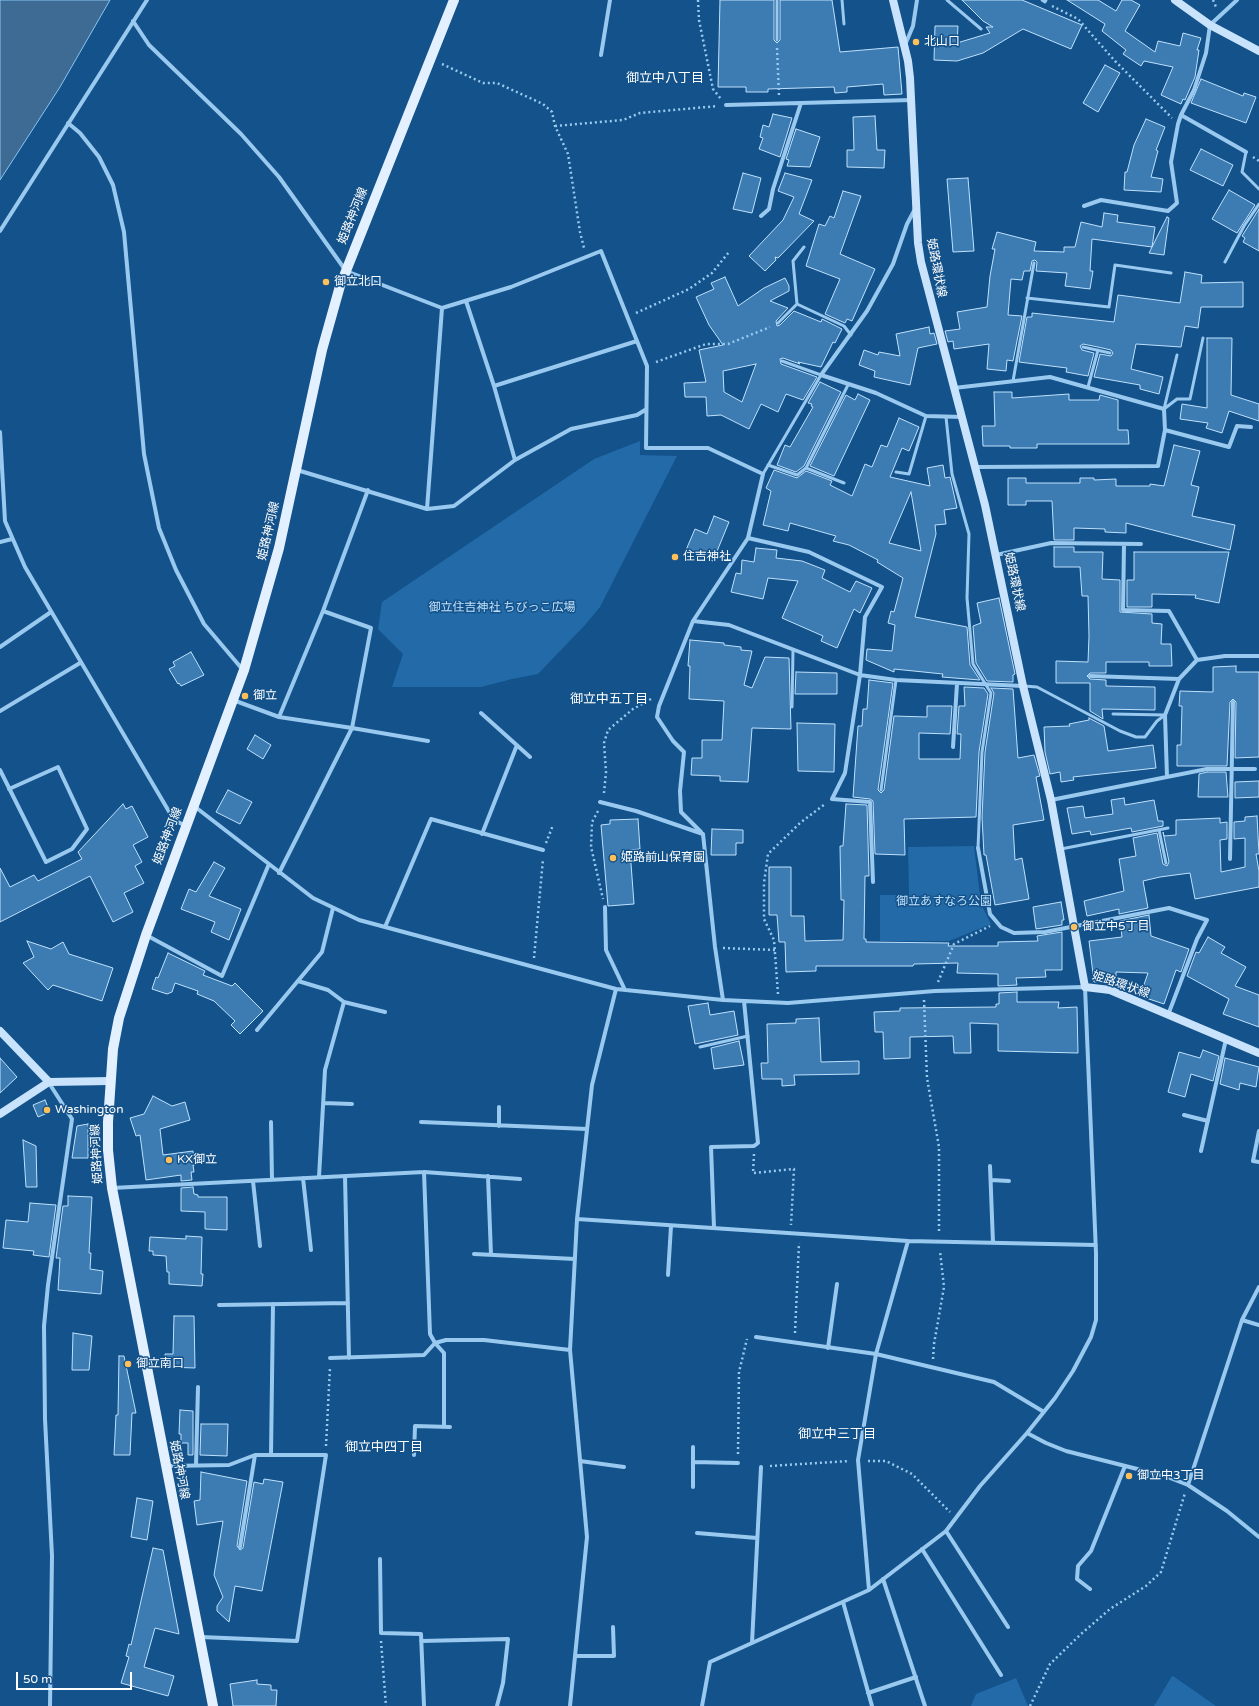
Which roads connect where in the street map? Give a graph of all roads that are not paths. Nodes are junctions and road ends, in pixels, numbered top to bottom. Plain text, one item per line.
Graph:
1 (147, 0) edge
2 (454, 0) edge
3 (610, 0) edge
4 (777, 0) edge
5 (842, 0) edge
6 (893, 0) edge
7 (917, 0) edge
8 (947, 0) edge
9 (1175, 0) edge
10 (1237, 0) edge
11 (133, 21) junction
12 (844, 24) dead end
13 (1210, 25) junction
14 (981, 29) dead end
15 (777, 40) road end
16 (905, 46) junction
17 (1259, 52) edge
18 (601, 55) dead end
19 (912, 100) junction
20 (801, 103) junction
21 (726, 105) road end
22 (1181, 115) junction
23 (68, 123) junction
24 (1246, 152) joint
25 (1259, 189) edge
26 (1259, 204) edge
27 (917, 205) junction
28 (1084, 206) dead end
29 (761, 216) dead end
30 (0, 231) edge
31 (804, 247) dead end
32 (1225, 262) dead end
33 (1034, 263) dead end
34 (346, 271) junction
35 (1171, 273) dead end
36 (1027, 298) junction
37 (466, 301) junction
38 (797, 304) junction
39 (442, 308) junction
40 (778, 323) road end
41 (851, 335) junction
42 (1203, 338) dead end
43 (637, 341) junction
44 (1083, 347) dead end
45 (1098, 350) junction
46 (1110, 353) dead end
47 (1176, 355) dead end
48 (782, 361) dead end
49 (821, 375) junction
50 (1013, 381) junction
51 (848, 385) junction
52 (494, 386) junction
53 (1088, 387) junction
54 (953, 388) junction
55 (1164, 409) junction
56 (645, 410) junction
57 (926, 416) junction
58 (946, 417) junction
59 (962, 417) junction
60 (1251, 428) dead end
61 (1165, 430) junction
62 (0, 432) edge
63 (515, 460) junction
64 (768, 465) junction
65 (977, 467) junction
66 (806, 468) junction
67 (296, 469) junction
68 (896, 472) dead end
69 (763, 474) junction
70 (844, 482) dead end
71 (368, 490) junction
72 (427, 509) junction
73 (748, 538) junction
74 (12, 539) junction
75 (0, 542) edge
76 (1124, 544) junction
77 (1141, 544) dead end
78 (996, 555) junction
79 (51, 612) junction
80 (323, 612) junction
81 (693, 621) junction
82 (0, 648) edge
83 (793, 650) junction
84 (1259, 656) edge
85 (1197, 660) junction
86 (80, 663) junction
87 (244, 670) junction
88 (860, 674) junction
89 (1090, 676) dead end
90 (1179, 679) junction
91 (896, 680) junction
92 (957, 684) junction
93 (987, 686) junction
94 (1023, 686) junction
95 (233, 700) junction
96 (1233, 702) dead end
97 (792, 707) dead end
98 (0, 710) edge
99 (481, 713) dead end
100 (1113, 714) dead end
101 (1165, 715) junction
102 (279, 717) junction
103 (352, 728) junction
104 (428, 741) dead end
105 (517, 745) junction
106 (953, 747) dead end
107 (530, 757) dead end
108 (1232, 769) junction
109 (1255, 769) dead end
110 (0, 770) edge
111 (1167, 777) junction
112 (9, 788) junction
113 (881, 790) dead end
114 (1051, 800) junction
115 (601, 802) road end
116 (194, 806) junction
117 (186, 826) junction
118 (1168, 828) dead end
119 (1159, 830) junction
120 (482, 834) junction
121 (703, 834) junction
122 (978, 848) joint
123 (1060, 849) junction
124 (544, 850) road end
125 (1230, 859) dead end
126 (1166, 863) dead end
127 (269, 864) junction
128 (279, 872) junction
129 (873, 882) dead end
130 (605, 907) road end
131 (333, 908) junction
132 (1074, 926) junction
133 (385, 927) junction
134 (146, 934) junction
135 (298, 981) junction
136 (1085, 987) junction
137 (616, 989) junction
138 (625, 990) junction
139 (723, 1000) junction
140 (744, 1001) junction
141 (344, 1002) junction
142 (385, 1012) dead end
143 (1168, 1015) junction
144 (257, 1030) dead end
145 (0, 1031) edge
146 (748, 1036) junction
147 (1226, 1039) junction
148 (700, 1048) dead end
149 (1259, 1052) edge
150 (110, 1081) junction
151 (49, 1082) junction
152 (323, 1103) junction
153 (352, 1104) dead end
154 (499, 1107) dead end
155 (0, 1114) edge
156 (1184, 1115) dead end
157 (1208, 1121) junction
158 (271, 1122) dead end
159 (421, 1122) dead end
160 (499, 1126) junction
161 (587, 1129) junction
162 (1259, 1132) edge
163 (1201, 1151) dead end
164 (1259, 1162) edge
165 (990, 1166) dead end
166 (424, 1172) junction
167 (345, 1176) junction
168 (488, 1176) junction
169 (318, 1177) junction
170 (303, 1178) junction
171 (520, 1178) dead end
172 (272, 1180) junction
173 (991, 1180) junction
174 (253, 1181) junction
175 (1009, 1181) dead end
176 (112, 1188) junction
177 (577, 1219) junction
178 (671, 1226) junction
179 (714, 1228) junction
180 (908, 1241) junction
181 (993, 1243) junction
182 (1096, 1245) junction
183 (260, 1246) dead end
184 (311, 1250) dead end
185 (474, 1254) dead end
186 (491, 1255) junction
187 (575, 1259) junction
188 (668, 1275) dead end
189 (837, 1284) dead end
190 (1259, 1287) edge
191 (348, 1303) junction
192 (273, 1304) junction
193 (219, 1305) dead end
194 (1242, 1320) junction
195 (1259, 1325) edge
196 (756, 1337) road end
197 (435, 1343) junction
198 (828, 1348) junction
199 (570, 1350) junction
200 (876, 1354) junction
201 (330, 1358) road end
202 (349, 1358) junction
203 (198, 1387) dead end
204 (1044, 1412) junction
205 (444, 1427) junction
206 (450, 1427) dead end
207 (1027, 1433) junction
208 (693, 1447) dead end
209 (255, 1455) junction
210 (272, 1455) junction
211 (414, 1455) dead end
212 (580, 1461) junction
213 (693, 1462) junction
214 (738, 1462) road end
215 (196, 1465) junction
216 (165, 1466) junction
217 (1125, 1466) junction
218 (624, 1467) dead end
219 (761, 1467) road end
220 (1188, 1485) junction
221 (693, 1487) dead end
222 (946, 1531) junction
223 (697, 1533) dead end
224 (1259, 1537) edge
225 (757, 1538) junction
226 (240, 1546) dead end
227 (922, 1549) junction
228 (380, 1559) dead end
229 (883, 1579) junction
230 (1090, 1589) dead end
231 (869, 1590) junction
232 (842, 1602) junction
233 (613, 1627) dead end
234 (1008, 1627) dead end
235 (199, 1637) junction
236 (421, 1641) junction
237 (752, 1643) junction
238 (575, 1656) junction
239 (1001, 1675) dead end
240 (916, 1677) junction
241 (868, 1693) junction
242 (50, 1706) edge
243 (213, 1706) edge
244 (424, 1706) edge
245 (496, 1706) edge
246 (570, 1706) edge
247 (702, 1706) edge
248 (872, 1706) edge
249 (926, 1706) edge

1 - 11 street
2 - 34 main road, 姫路神河線
3 - 18 street
4 - 15 lane
5 - 12 lane
6 - 16 main road, 姫路環状線
7 - 16 street
8 - 14 lane
9 - 13 main road
10 - 13 street
11 - 23 street
11 - 34 street
13 - 17 main road
13 - 22 street
16 - 19 main road, 姫路環状線
19 - 20 street
19 - 27 main road, 姫路環状線
20 - 21 street
20 - 29 street
22 - 24 street
22 - 28 street
23 - 30 street
23 - 87 street
24 - 25 lane
26 - 32 lane
27 - 41 street
27 - 54 main road, 姫路環状線
31 - 38 lane
33 - 36 lane
34 - 39 street
34 - 67 main road, 姫路神河線
35 - 36 lane
36 - 50 lane
37 - 39 street
37 - 43 street
37 - 52 street
38 - 40 lane
38 - 41 lane
39 - 72 street
41 - 49 street
42 - 55 lane
43 - 52 street
43 - 56 street
44 - 45 lane
45 - 46 lane
45 - 53 lane
47 - 55 lane
48 - 49 lane
49 - 51 street
49 - 64 lane
50 - 53 street
50 - 54 street
51 - 57 street
51 - 66 lane
52 - 63 street
53 - 55 street
54 - 59 main road, 姫路環状線
55 - 61 street
56 - 63 street
56 - 69 street
57 - 58 street
57 - 68 lane
58 - 59 street
58 - 93 lane
59 - 65 main road, 姫路環状線
60 - 61 street
61 - 65 street
62 - 74 street
63 - 72 street
64 - 66 lane
64 - 69 lane
65 - 78 main road, 姫路環状線
66 - 70 lane
67 - 71 street
67 - 87 main road, 姫路神河線
69 - 73 street
71 - 72 street
71 - 80 street
73 - 81 street
73 - 88 street
74 - 75 street
74 - 79 street
76 - 77 street
76 - 78 street
76 - 85 street
78 - 94 main road, 姫路環状線
79 - 82 street
79 - 86 street
80 - 102 street
80 - 103 street
81 - 83 street
81 - 121 street
83 - 88 street
83 - 97 lane
84 - 85 street
85 - 90 street
86 - 98 street
86 - 117 street
87 - 95 main road, 姫路神河線
88 - 91 street
88 - 129 street
89 - 90 street
90 - 101 street
91 - 92 street
91 - 113 lane
92 - 93 street
92 - 106 street
93 - 94 street
93 - 122 lane
94 - 101 lane
94 - 114 main road, 姫路環状線
95 - 102 street
95 - 116 main road, 姫路神河線
96 - 108 street
99 - 105 street
100 - 101 lane
101 - 111 street
102 - 103 street
103 - 104 street
103 - 128 street
105 - 107 street
105 - 120 street
108 - 109 street
108 - 111 street
108 - 125 street
110 - 112 street
111 - 114 street
112 - 112 street
114 - 123 main road, 姫路環状線
115 - 121 street
116 - 117 main road, 姫路神河線
116 - 127 street
117 - 134 main road, 姫路神河線
118 - 119 lane
119 - 123 lane
119 - 126 lane
120 - 124 street
120 - 133 street
121 - 139 street
122 - 132 street
123 - 132 main road, 姫路環状線
127 - 128 street
127 - 134 street
128 - 131 street
130 - 138 street
131 - 133 street
131 - 135 street
132 - 136 main road, 姫路環状線
132 - 143 street
133 - 137 street
134 - 150 main road, 姫路神河線
135 - 141 street
135 - 144 street
136 - 140 street
136 - 143 main road, 姫路環状線
136 - 182 street
137 - 138 street
137 - 161 street
138 - 139 street
139 - 140 street
140 - 146 street
141 - 142 street
141 - 152 street
143 - 147 main road, 姫路環状線
145 - 151 main road
146 - 148 lane
146 - 179 street
147 - 149 main road, 姫路環状線
147 - 157 street
150 - 151 main road
150 - 176 main road, 姫路神河線
151 - 155 main road
151 - 242 street
152 - 153 street
152 - 169 street
154 - 160 street
156 - 157 street
157 - 163 street
158 - 172 street
159 - 160 street
160 - 161 street
161 - 177 street
162 - 164 street
165 - 173 street
166 - 167 street
166 - 168 street
166 - 197 street
167 - 169 street
167 - 191 street
168 - 171 street
168 - 186 street
169 - 170 street
170 - 172 street
170 - 184 street
172 - 174 street
173 - 175 street
173 - 181 street
174 - 176 street
174 - 183 street
176 - 216 main road, 姫路神河線
177 - 178 street
177 - 187 street
178 - 179 street
178 - 188 street
179 - 180 street
180 - 181 street
180 - 200 street
181 - 182 street
182 - 204 street
185 - 186 street
186 - 187 street
187 - 199 street
189 - 198 street
190 - 194 street
191 - 192 street
191 - 202 street
192 - 193 street
192 - 210 street
194 - 195 street
194 - 220 street
196 - 198 street
197 - 199 street
197 - 202 street
197 - 205 street
198 - 200 street
199 - 212 street
200 - 204 street
200 - 231 street
201 - 202 street
203 - 215 street
204 - 207 street
205 - 206 street
205 - 211 street
207 - 217 street
207 - 222 street
208 - 213 street
209 - 210 street
209 - 215 street
209 - 226 street
210 - 235 street
212 - 218 street
212 - 238 street
213 - 214 street
213 - 221 street
215 - 216 street
216 - 235 main road, 姫路神河線
217 - 220 street
217 - 230 street
219 - 225 street
220 - 224 street
222 - 227 street
222 - 234 street
223 - 225 street
225 - 237 street
227 - 229 street
227 - 239 street
228 - 236 street
229 - 231 street
229 - 240 street
231 - 232 street
232 - 237 street
232 - 241 street
233 - 238 street
235 - 243 main road, 姫路神河線
236 - 244 street
236 - 245 street
237 - 247 street
238 - 246 street
240 - 241 street
240 - 249 street
241 - 248 street

